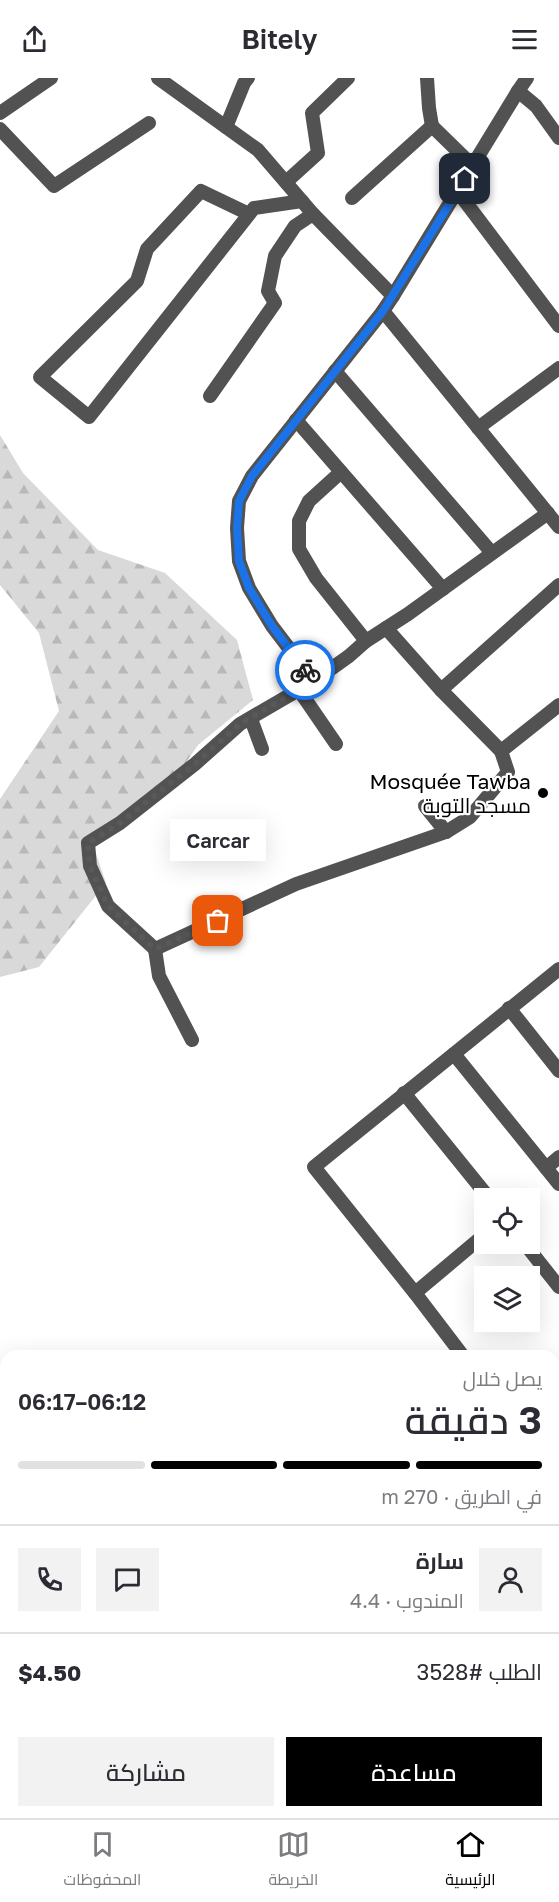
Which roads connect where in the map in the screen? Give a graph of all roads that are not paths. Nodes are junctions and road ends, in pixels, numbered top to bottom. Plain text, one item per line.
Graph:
1 (51, 78) edge
2 (248, 78) edge
3 (348, 78) edge
4 (427, 78) edge
5 (526, 78) edge
6 (163, 80) edge
7 (518, 91) junction
8 (0, 113) edge
9 (149, 123) dead end
10 (432, 126) junction
11 (226, 127) junction
12 (0, 129) edge
13 (559, 138) edge
14 (473, 166) junction
15 (286, 182) junction
16 (458, 192) junction
17 (352, 198) dead end
18 (302, 201) junction
19 (249, 214) junction
20 (314, 214) junction
21 (393, 296) junction
22 (383, 311) junction
23 (559, 326) edge
24 (559, 368) edge
25 (335, 371) junction
26 (210, 396) dead end
27 (296, 420) junction
28 (478, 428) junction
29 (341, 472) junction
30 (548, 513) junction
31 (559, 528) edge
32 (492, 554) junction
33 (559, 585) edge
34 (443, 589) junction
35 (386, 628) junction
36 (366, 641) junction
37 (314, 681) junction
38 (299, 690) junction
39 (441, 690) junction
40 (559, 705) edge
41 (251, 719) junction
42 (336, 744) dead end
43 (262, 749) dead end
44 (501, 751) junction
45 (425, 806) dead end
46 (446, 832) junction
47 (155, 949) junction
48 (559, 969) edge
49 (509, 1008) junction
50 (192, 1040) dead end
51 (454, 1054) junction
52 (559, 1071) edge
53 (404, 1093) junction
54 (559, 1156) edge
55 (546, 1168) junction
56 (559, 1184) edge
57 (481, 1188) edge
58 (474, 1244) edge
59 (533, 1254) edge
60 (559, 1287) edge
61 (416, 1293) junction
62 (459, 1350) edge

1 - 8 street
2 - 11 street
3 - 15 street
4 - 10 street
5 - 7 street
6 - 11 street
7 - 13 street
7 - 14 street
9 - 12 street
10 - 14 street
10 - 17 street
11 - 15 street
14 - 16 street
15 - 18 street
16 - 21 street
16 - 23 street
18 - 19 street
18 - 20 street
19 - 19 street
20 - 21 street
20 - 26 street
21 - 22 street
22 - 25 street
22 - 28 street
24 - 28 street
25 - 27 street
25 - 32 street
27 - 29 street
27 - 37 street
28 - 30 street
29 - 34 street
29 - 36 street
30 - 31 street
30 - 32 street
32 - 34 street
33 - 39 street
34 - 35 street
35 - 36 street
35 - 39 street
36 - 37 street
37 - 38 street
38 - 41 street
38 - 42 street
39 - 44 street
40 - 44 street
41 - 43 street
41 - 47 street
44 - 46 street
45 - 46 street
46 - 47 street
47 - 50 street
48 - 49 street
49 - 51 street
49 - 52 street
51 - 53 street
51 - 55 street
53 - 57 street
53 - 61 street
54 - 55 street
55 - 56 street
58 - 61 street
59 - 60 street
61 - 62 street

